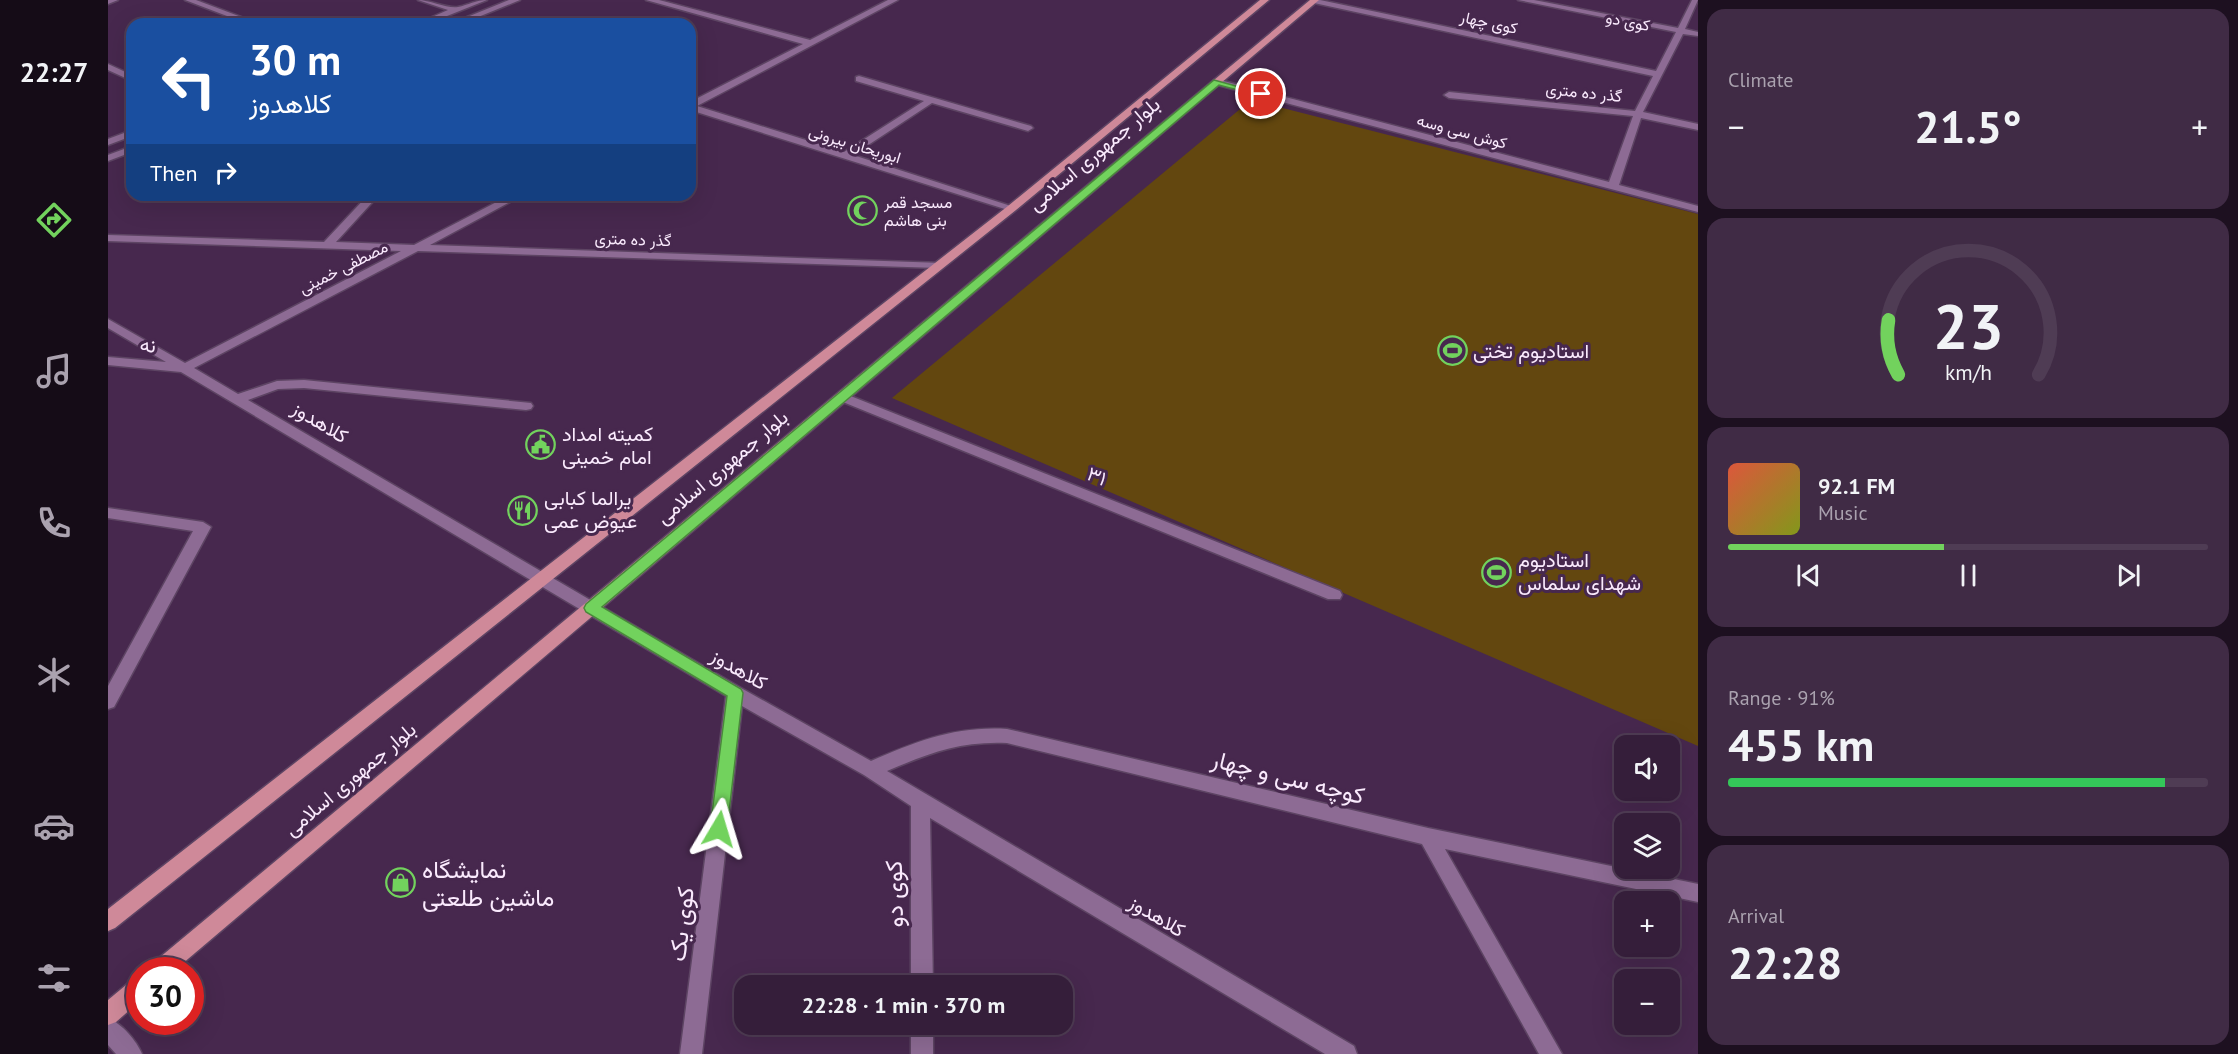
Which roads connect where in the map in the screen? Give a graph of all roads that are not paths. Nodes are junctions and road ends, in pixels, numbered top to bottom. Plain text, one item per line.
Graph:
1 (114, 0) edge
2 (189, 0) edge
3 (422, 0) edge
4 (483, 0) edge
5 (516, 0) edge
6 (650, 0) edge
7 (894, 0) edge
8 (1265, 0) edge
9 (1315, 0) edge
10 (1522, 0) edge
11 (1696, 0) edge
12 (108, 2) edge
13 (455, 10) junction
14 (239, 18) edge
15 (436, 18) edge
16 (470, 18) edge
17 (1680, 31) junction
18 (1698, 34) edge
19 (810, 44) junction
20 (108, 68) edge
21 (1659, 74) junction
22 (126, 76) edge
23 (859, 79) dead end
24 (1217, 82) junction
25 (1449, 95) dead end
26 (931, 100) junction
27 (696, 103) edge
28 (696, 108) edge
29 (1638, 114) junction
30 (1698, 127) edge
31 (1028, 128) dead end
32 (108, 135) edge
33 (126, 135) edge
34 (120, 137) junction
35 (108, 142) edge
36 (126, 153) edge
37 (845, 156) junction
38 (108, 158) edge
39 (1612, 186) junction
40 (368, 201) edge
41 (506, 201) edge
42 (1012, 208) junction
43 (1698, 209) edge
44 (108, 238) edge
45 (327, 246) junction
46 (415, 248) junction
47 (938, 265) junction
48 (108, 323) edge
49 (108, 361) edge
50 (184, 368) junction
51 (843, 396) junction
52 (236, 399) junction
53 (526, 406) dead end
54 (108, 513) edge
55 (542, 579) junction
56 (1334, 595) dead end
57 (591, 608) junction
58 (735, 693) junction
59 (109, 700) edge
60 (870, 770) junction
61 (920, 802) junction
62 (1428, 837) junction
63 (1698, 893) edge
64 (108, 921) edge
65 (175, 957) edge
66 (922, 975) edge
67 (126, 999) edge
68 (108, 1014) edge
69 (108, 1029) edge
70 (922, 1035) edge
71 (131, 1054) edge
72 (691, 1054) edge
73 (922, 1054) edge
74 (1346, 1054) edge
75 (1551, 1054) edge

1 - 12 street
2 - 14 street
3 - 13 street
4 - 13 street
5 - 16 street
6 - 19 street
7 - 19 street
8 - 42 main road, بلوار جمهوری اسلامی
9 - 21 street, کوی چهار
9 - 24 main road, بلوار جمهوری اسلامی
10 - 17 street, کوی دو
11 - 17 street
13 - 15 street
17 - 18 street, کوی دو
17 - 21 street
19 - 27 street
20 - 22 street
21 - 29 street
23 - 26 street
24 - 39 street, کوش سی وسه
24 - 51 main road, بلوار جمهوری اسلامی
25 - 29 street, گذر ده متری
26 - 31 street
26 - 37 street
28 - 37 street, ابوریحان بیرونی
29 - 30 street
29 - 39 street, گذر ده متری
32 - 34 street
33 - 34 street
34 - 35 street
36 - 38 street
37 - 42 street, ابوریحان بیرونی
39 - 43 street, کوش سی وسه
40 - 45 street
41 - 46 street, مصطفی خمینی
42 - 47 main road, بلوار جمهوری اسلامی
44 - 45 street, گذر ده متری
45 - 46 street, گذر ده متری
46 - 47 street, گذر ده متری
46 - 50 street, مصطفی خمینی
47 - 55 main road, بلوار جمهوری اسلامی
48 - 50 street, کلاهدوز
49 - 50 street, نه
50 - 52 street, کلاهدوز
51 - 56 street, ۳۱
51 - 57 main road, بلوار جمهوری اسلامی
52 - 53 street
52 - 55 street, کلاهدوز
54 - 59 street
55 - 57 street, کلاهدوز
55 - 64 main road, بلوار جمهوری اسلامی
57 - 58 street, کلاهدوز
57 - 65 main road, بلوار جمهوری اسلامی
58 - 60 street, کلاهدوز
58 - 72 street, کوی یک
60 - 61 street, کلاهدوز
60 - 62 street, کوچه سی و چهار
61 - 66 street, کوی دو
61 - 74 street, کلاهدوز
62 - 63 street, کوچه سی و چهار
62 - 75 street
67 - 68 main road
69 - 71 street
70 - 73 street

